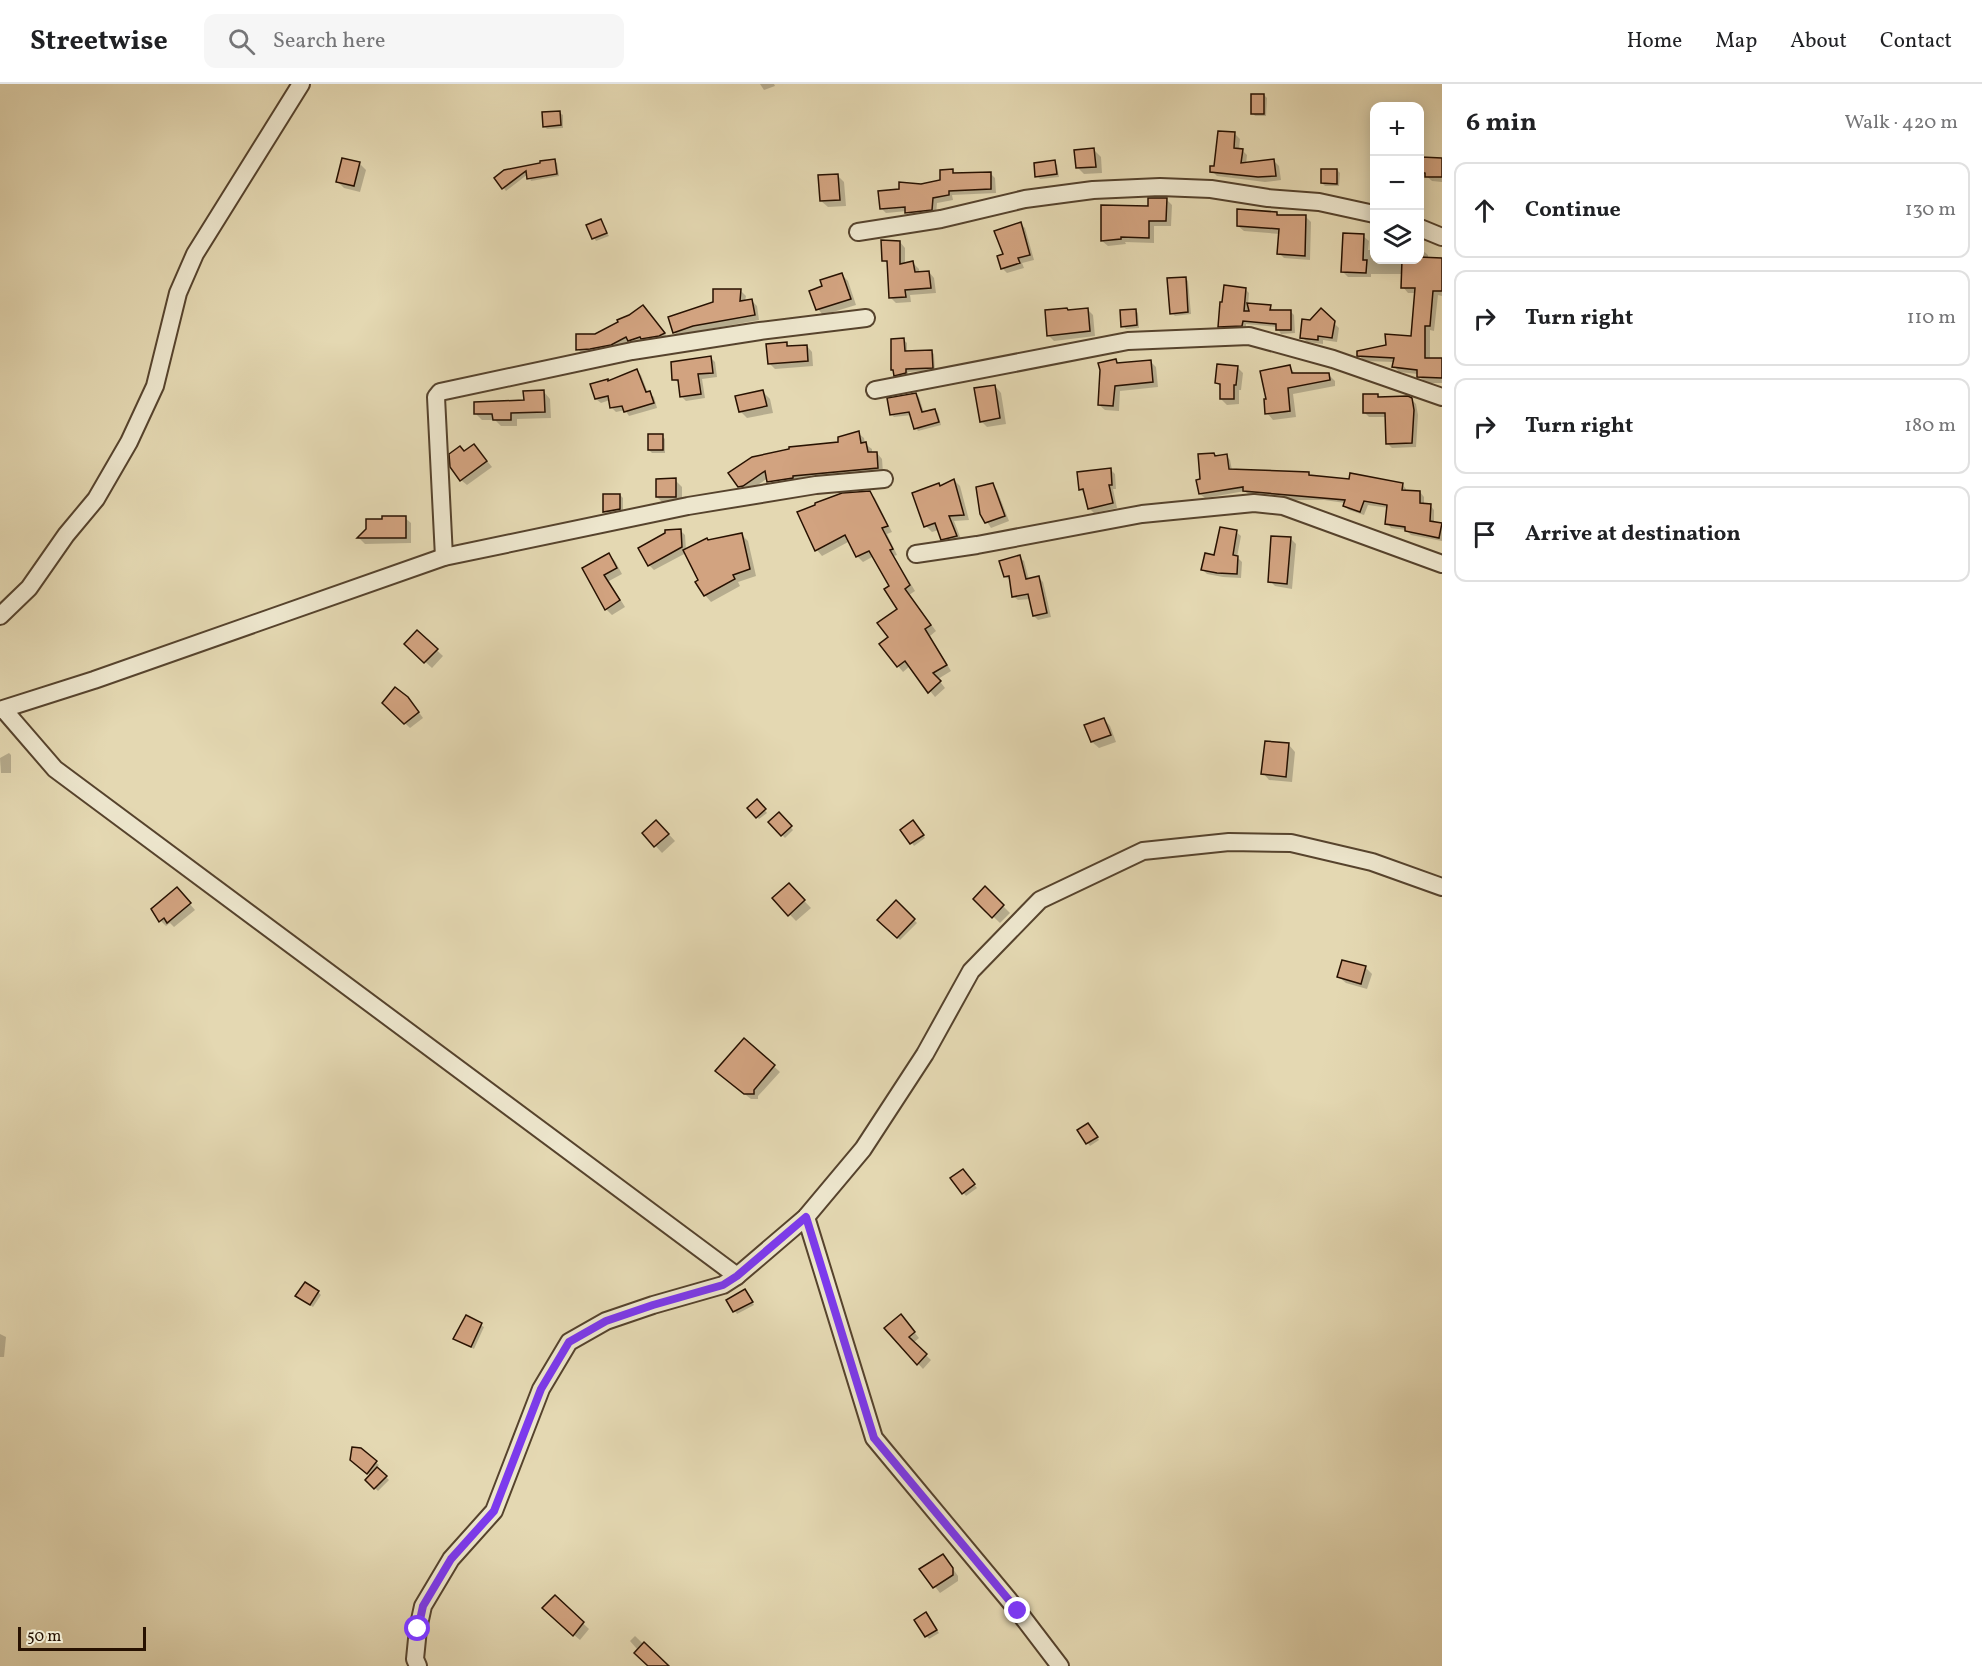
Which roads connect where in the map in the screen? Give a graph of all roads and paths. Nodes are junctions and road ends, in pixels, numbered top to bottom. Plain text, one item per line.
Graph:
1 (301, 84) edge
2 (1370, 213) edge
3 (1424, 230) edge
4 (858, 232) dead end
5 (1442, 237) edge
6 (866, 318) dead end
7 (875, 390) dead end
8 (1442, 397) edge
9 (884, 479) dead end
10 (916, 554) dead end
11 (444, 557) junction
12 (1442, 564) edge
13 (0, 616) edge
14 (2, 710) edge
15 (1442, 887) edge
16 (806, 1217) junction
17 (737, 1276) junction
18 (418, 1666) edge
19 (1060, 1666) edge

1 - 13 street
2 - 4 street
3 - 5 street
6 - 11 street
7 - 8 street
9 - 11 street
10 - 12 street
11 - 14 street
14 - 17 street
15 - 16 street
16 - 17 street
16 - 19 street
17 - 18 street

